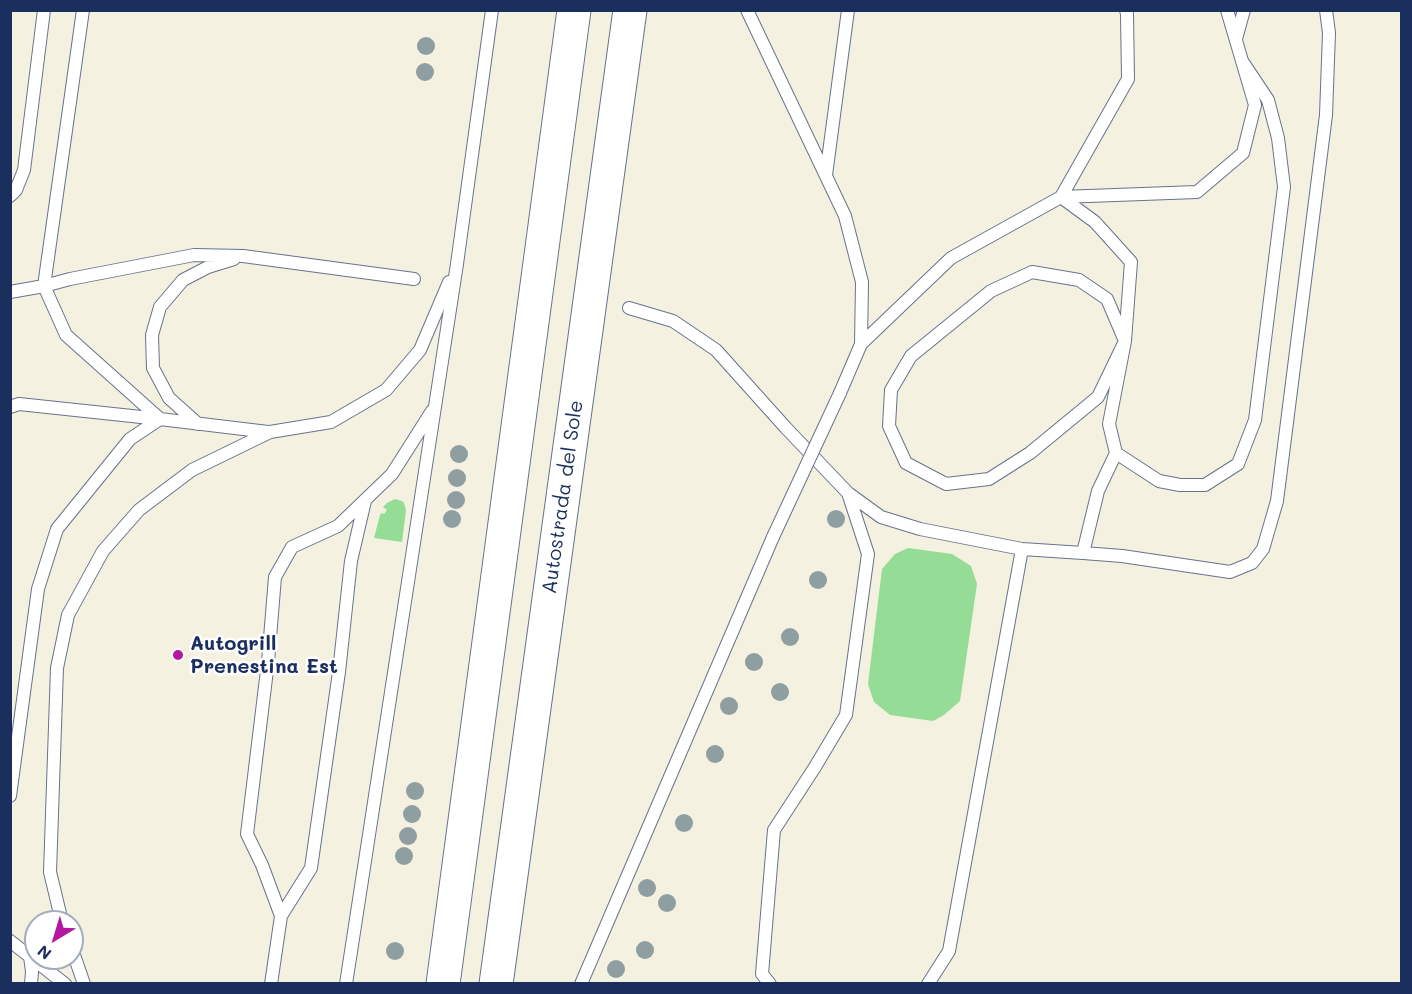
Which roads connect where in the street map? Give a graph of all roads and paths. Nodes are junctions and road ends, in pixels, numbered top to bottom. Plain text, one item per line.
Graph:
1 (44, 10) edge
2 (83, 10) edge
3 (492, 10) edge
4 (574, 10) edge
5 (630, 10) edge
6 (747, 10) edge
7 (849, 10) edge
8 (1126, 10) edge
9 (1227, 10) edge
10 (1244, 10) edge
11 (1326, 10) edge
12 (1236, 40) junction
13 (1242, 61) junction
14 (825, 176) junction
15 (10, 196) edge
16 (1061, 198) junction
17 (243, 256) junction
18 (457, 264) junction
19 (414, 279) dead end
20 (44, 286) junction
21 (10, 292) edge
22 (629, 308) dead end
23 (1125, 341) junction
24 (861, 344) junction
25 (10, 406) edge
26 (435, 408) junction
27 (160, 419) junction
28 (198, 424) junction
29 (270, 432) junction
30 (1116, 453) junction
31 (848, 493) junction
32 (365, 500) junction
33 (1022, 549) junction
34 (1083, 553) junction
35 (10, 796) edge
36 (60, 910) edge
37 (281, 916) junction
38 (10, 941) edge
39 (24, 952) edge
40 (48, 970) edge
41 (65, 984) edge
42 (271, 984) edge
43 (346, 984) edge
44 (443, 984) edge
45 (496, 984) edge
46 (581, 984) edge
47 (770, 984) edge
48 (928, 984) edge

1 - 15 lane
2 - 20 lane
3 - 18 lane
4 - 44 highway
5 - 45 highway, Autostrada del Sole
6 - 14 lane
7 - 14 lane
8 - 16 lane
9 - 12 lane
10 - 12 lane
11 - 34 lane
12 - 13 lane
13 - 16 lane
13 - 30 lane
14 - 24 lane
16 - 23 lane
16 - 24 lane
17 - 19 lane
17 - 20 lane
17 - 28 lane
18 - 26 lane
18 - 29 lane
20 - 21 lane
20 - 27 lane
22 - 31 lane
23 - 23 lane
23 - 30 lane
24 - 46 lane, bridge
25 - 27 lane
26 - 32 lane
26 - 43 lane
27 - 28 lane
27 - 35 lane
28 - 29 lane
29 - 36 lane
30 - 34 lane
31 - 33 lane
31 - 47 lane
32 - 37 lane
32 - 37 lane
33 - 34 lane
33 - 48 lane
37 - 42 lane
38 - 39 lane
40 - 41 lane

